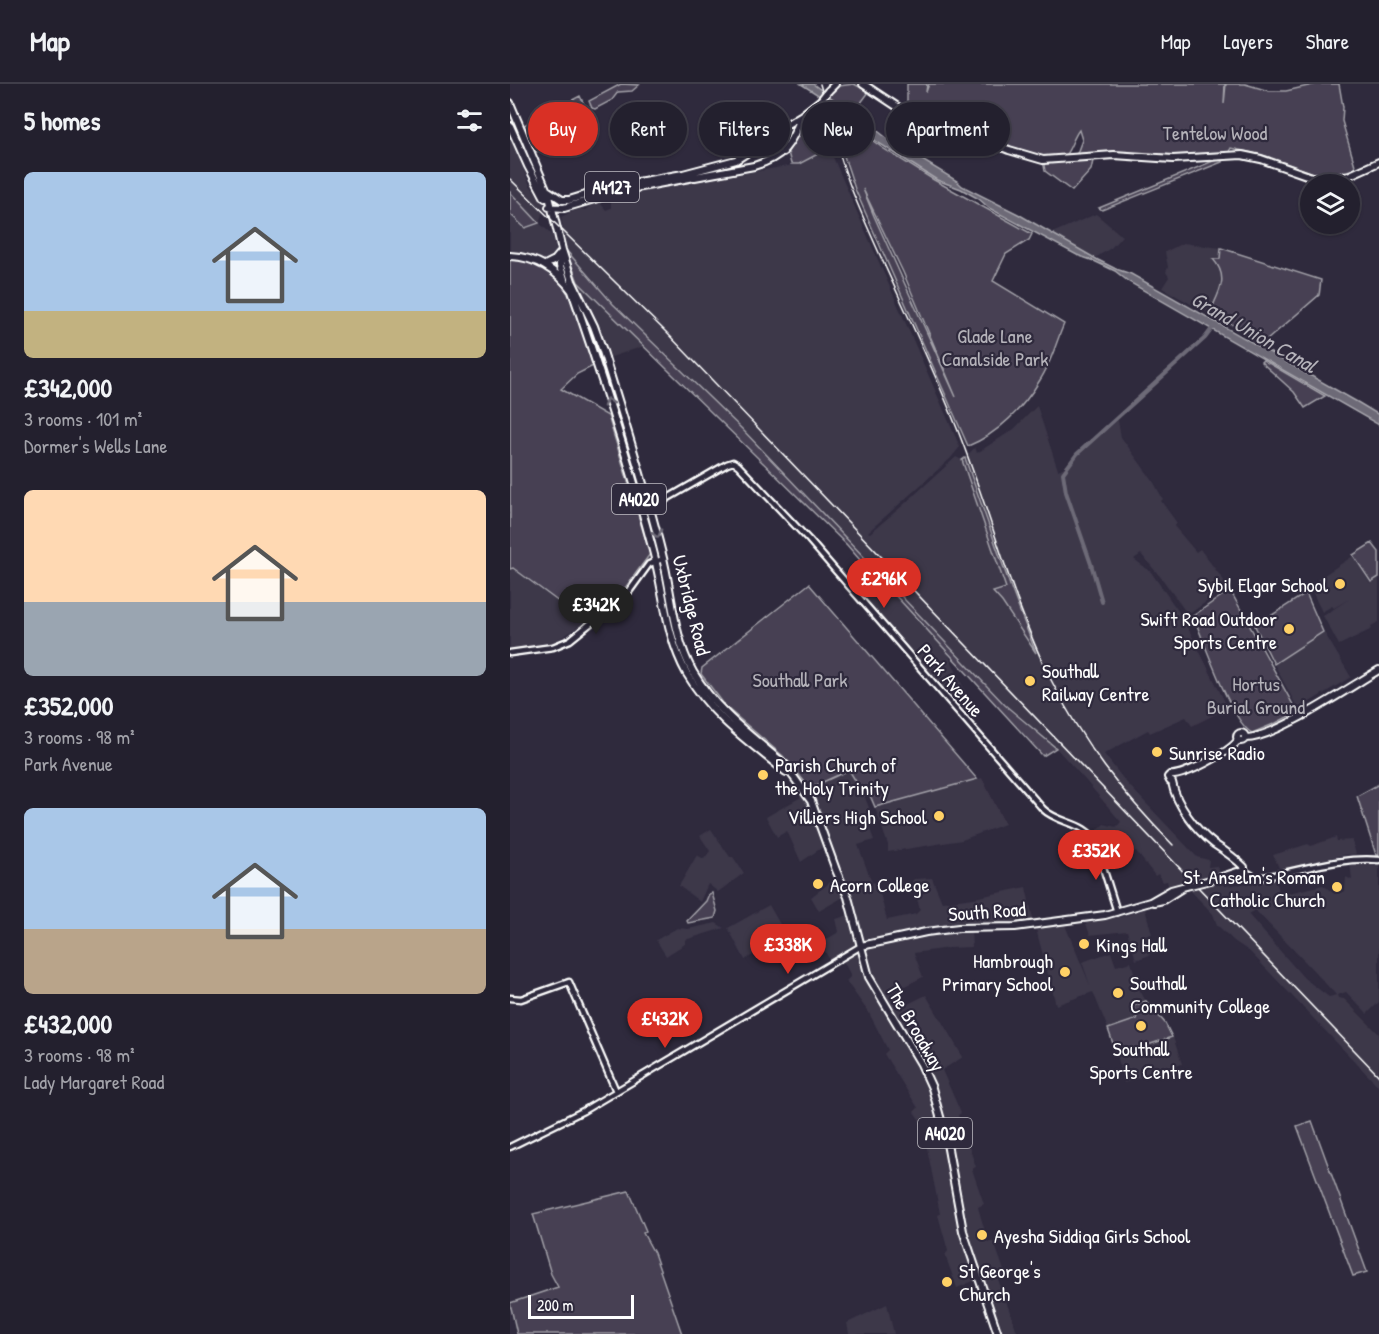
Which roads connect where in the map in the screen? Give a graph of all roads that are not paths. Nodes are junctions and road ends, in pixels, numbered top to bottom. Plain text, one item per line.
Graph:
1 (863, 84) edge
2 (833, 87) edge
3 (818, 102) edge
4 (510, 103) edge
5 (802, 115) joint
6 (790, 122) edge
7 (510, 126) edge
8 (790, 143) edge
9 (742, 156) edge
10 (746, 156) edge
11 (776, 156) edge
12 (1379, 162) edge
13 (754, 166) junction
14 (547, 190) junction
15 (550, 207) junction
16 (564, 208) junction
17 (555, 218) junction
18 (560, 254) junction
19 (510, 256) edge
20 (563, 263) junction
21 (545, 264) junction
22 (566, 282) junction
23 (573, 292) junction
24 (606, 362) junction
25 (597, 364) junction
26 (628, 438) junction
27 (621, 440) junction
28 (640, 489) junction
29 (649, 509) junction
30 (663, 559) junction
31 (656, 561) junction
32 (679, 646) junction
33 (510, 653) edge
34 (1379, 672) edge
35 (1379, 860) edge
36 (1240, 869) junction
37 (1117, 912) junction
38 (861, 946) junction
39 (510, 998) edge
40 (616, 1091) junction
41 (510, 1147) edge
42 (998, 1334) edge

1 - 12 main road
2 - 3 main road, A4127, bridge
4 - 14 main road, Uxbridge Road / A4020
5 - 6 main road, A4127
5 - 8 main road, A4127
7 - 15 main road, Uxbridge Road / A4020
9 - 14 main road, A4127
10 - 13 main road
11 - 13 main road, A4127
13 - 16 main road, A4127
14 - 15 main road, Uxbridge Road / A4020
15 - 16 main road, A4127
15 - 17 main road, Uxbridge Road / A4020
15 - 18 main road, Uxbridge Road / A4020
16 - 17 main road, A4127
17 - 20 main road, Uxbridge Road / A4020
18 - 20 main road, Uxbridge Road / A4020
18 - 21 main road
19 - 21 main road
20 - 21 main road
20 - 22 main road
20 - 23 main road, Uxbridge Road / A4020
20 - 24 main road, Uxbridge Road / A4020
21 - 22 main road
22 - 23 main road
23 - 25 main road, Uxbridge Road / A4020
24 - 25 main road
24 - 26 main road, Uxbridge Road / A4020
27 -> 25 main road, Uxbridge Road / A4020
26 - 27 main road
26 - 28 main road, Uxbridge Road / A4020
27 - 28 main road, Uxbridge Road / A4020
28 - 29 main road, Uxbridge Road / A4020
28 - 31 main road, Uxbridge Road / A4020
29 -> 30 main road, Uxbridge Road / A4020
29 - 37 street, Park Avenue
30 - 31 street
30 - 32 main road, Uxbridge Road / A4020
31 - 32 main road, Uxbridge Road / A4020
31 - 33 street
32 - 38 main road, Uxbridge Road / A4020
34 - 36 main road
35 - 36 street
36 - 37 main road, South Road, bridge
37 - 38 main road, South Road
38 - 40 street
38 - 42 main road, The Broadway / A4020
39 - 40 street
40 - 41 street

